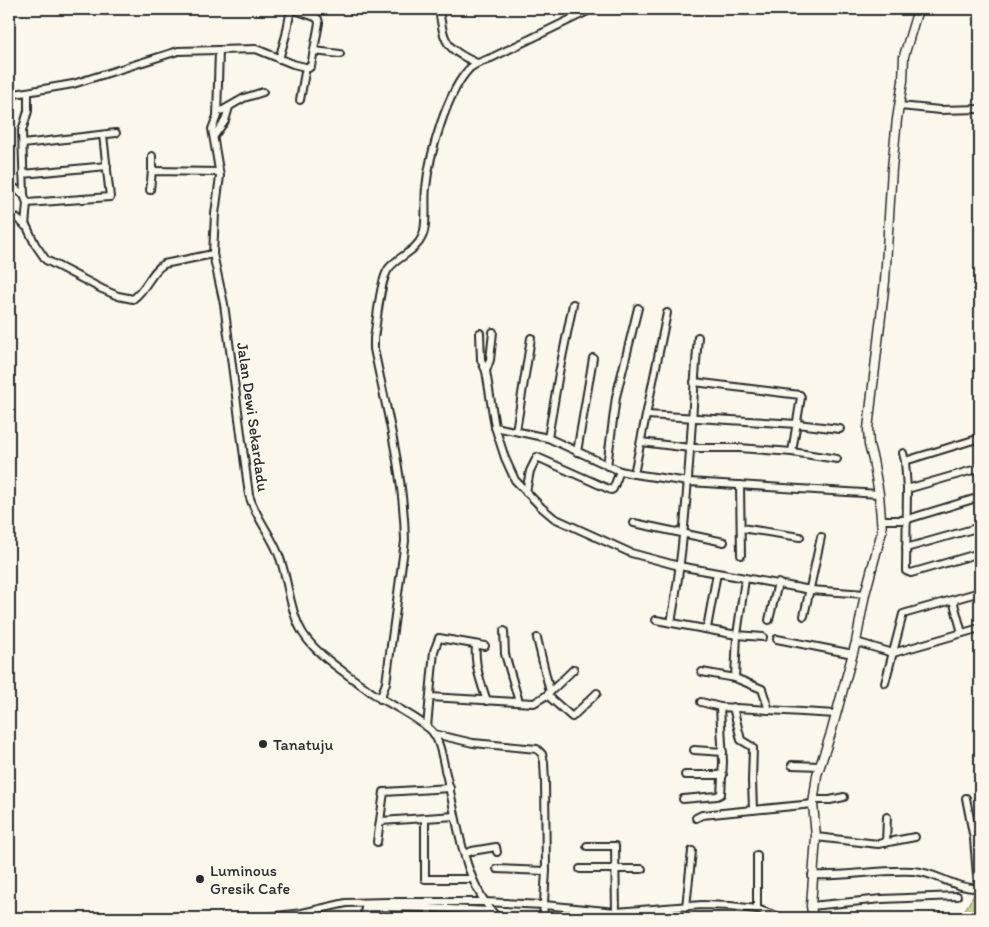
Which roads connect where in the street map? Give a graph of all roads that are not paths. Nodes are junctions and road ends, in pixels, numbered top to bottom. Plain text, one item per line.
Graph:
1 (292, 9) edge
2 (439, 9) edge
3 (592, 9) edge
4 (918, 9) edge
5 (219, 50) junction
6 (314, 51) junction
7 (340, 54) dead end
8 (280, 59) junction
9 (478, 63) junction
10 (306, 67) junction
11 (28, 92) junction
12 (263, 92) dead end
13 (9, 95) edge
14 (300, 100) dead end
15 (900, 106) junction
16 (229, 107) junction
17 (980, 109) edge
18 (218, 112) junction
19 (116, 133) dead end
20 (103, 135) junction
21 (214, 136) junction
22 (23, 144) junction
23 (152, 156) dead end
24 (107, 166) junction
25 (152, 171) junction
26 (220, 172) junction
27 (23, 174) junction
28 (9, 184) edge
29 (150, 190) dead end
30 (24, 195) junction
31 (27, 204) junction
32 (9, 212) edge
33 (25, 226) junction
34 (213, 254) junction
35 (573, 304) dead end
36 (638, 308) dead end
37 (666, 312) dead end
38 (493, 332) dead end
39 (480, 333) dead end
40 (698, 337) dead end
41 (530, 338) dead end
42 (593, 358) dead end
43 (486, 371) junction
44 (694, 382) junction
45 (647, 415) junction
46 (691, 418) junction
47 (797, 424) junction
48 (495, 427) junction
49 (840, 429) dead end
50 (516, 431) junction
51 (548, 438) junction
52 (980, 438) edge
53 (640, 442) junction
54 (690, 448) junction
55 (577, 452) junction
56 (792, 452) junction
57 (902, 453) dead end
58 (837, 459) dead end
59 (905, 461) junction
60 (607, 466) junction
61 (980, 468) edge
62 (620, 471) junction
63 (634, 474) junction
64 (689, 482) junction
65 (740, 485) junction
66 (908, 489) junction
67 (526, 492) junction
68 (879, 494) junction
69 (980, 497) edge
70 (908, 519) junction
71 (882, 520) junction
72 (634, 523) dead end
73 (980, 527) edge
74 (741, 528) junction
75 (682, 533) junction
76 (800, 537) dead end
77 (821, 537) dead end
78 (724, 542) dead end
79 (906, 548) junction
80 (980, 553) edge
81 (741, 555) dead end
82 (679, 566) junction
83 (717, 573) junction
84 (745, 579) junction
85 (778, 583) junction
86 (811, 590) junction
87 (980, 592) edge
88 (865, 594) junction
89 (954, 600) junction
90 (804, 616) dead end
91 (656, 620) dead end
92 (769, 620) dead end
93 (672, 623) junction
94 (707, 628) junction
95 (980, 628) edge
96 (504, 631) dead end
97 (962, 633) junction
98 (737, 635) junction
99 (763, 637) dead end
100 (537, 638) dead end
101 (777, 639) dead end
102 (856, 642) junction
103 (476, 645) junction
104 (485, 646) dead end
105 (893, 653) junction
106 (853, 654) junction
107 (574, 669) dead end
108 (702, 672) dead end
109 (735, 678) junction
110 (885, 683) dead end
111 (597, 692) dead end
112 (548, 693) junction
113 (430, 697) junction
114 (380, 699) junction
115 (487, 701) junction
116 (519, 702) junction
117 (702, 702) dead end
118 (720, 707) junction
119 (733, 707) junction
120 (769, 710) junction
121 (836, 714) junction
122 (427, 726) junction
123 (434, 734) junction
124 (694, 750) dead end
125 (723, 752) junction
126 (792, 765) dead end
127 (820, 766) junction
128 (685, 775) dead end
129 (723, 775) junction
130 (450, 788) junction
131 (844, 797) dead end
132 (966, 798) dead end
133 (683, 799) dead end
134 (814, 802) junction
135 (753, 810) junction
136 (455, 816) junction
137 (887, 817) dead end
138 (425, 818) junction
139 (696, 818) dead end
140 (381, 821) junction
141 (816, 836) junction
142 (915, 837) dead end
143 (377, 842) dead end
144 (886, 844) junction
145 (587, 846) dead end
146 (692, 851) dead end
147 (497, 852) dead end
148 (465, 854) junction
149 (757, 855) dead end
150 (497, 869) dead end
151 (580, 869) dead end
152 (615, 869) junction
153 (642, 869) dead end
154 (546, 871) junction
155 (812, 875) junction
156 (472, 879) junction
157 (979, 888) edge
158 (957, 896) dead end
159 (484, 902) junction
160 (544, 905) junction
161 (811, 906) junction
162 (686, 907) junction
163 (429, 908) junction
164 (663, 908) junction
165 (757, 909) junction
166 (490, 911) junction
167 (616, 912) junction
168 (274, 917) edge
169 (260, 918) edge
170 (364, 918) edge
171 (429, 918) edge
172 (498, 918) edge
173 (543, 918) edge
174 (663, 918) edge
175 (782, 918) edge
176 (813, 918) edge

1 - 6 street
1 - 8 street
2 - 9 street
3 - 9 street
4 - 15 street
5 - 8 street
5 - 11 street
5 - 18 street, Jalan Dewi Sekardadu
6 - 7 street
6 - 10 street
8 - 10 street
9 - 114 street
10 - 14 street
11 - 13 street
11 - 22 street
12 - 16 street
15 - 17 street
15 - 68 street
16 - 18 street
16 - 21 street
18 - 21 street, Jalan Dewi Sekardadu
19 - 20 street
20 - 22 street
20 - 24 street
21 - 26 street, Jalan Dewi Sekardadu
22 - 27 street
23 - 25 street
24 - 27 street
24 - 31 street
25 - 26 street
25 - 29 street
26 - 34 street, Jalan Dewi Sekardadu
27 - 30 street
28 - 30 street
30 - 31 street
31 - 33 street
32 - 33 street
33 - 34 street
34 - 114 street, Jalan Dewi Sekardadu
35 - 51 street
36 - 60 street
37 - 45 street
38 - 43 street
39 - 43 street
40 - 44 street
41 - 50 street
42 - 55 street
43 - 48 street
44 - 46 street
44 - 47 street
45 - 46 street
45 - 53 street
46 - 47 street
46 - 54 street
47 - 49 street
47 - 56 street
48 - 50 street
48 - 67 street
50 - 51 street
51 - 55 street
52 - 59 street
53 - 54 street
53 - 63 street
54 - 56 street
54 - 64 street
55 - 60 street
56 - 58 street
57 - 59 street
59 - 66 street
60 - 62 street
61 - 66 street
62 - 63 street
62 - 67 street
63 - 64 street
64 - 65 street
64 - 75 street
65 - 68 street
65 - 74 street
66 - 70 street
67 - 82 street
68 - 71 street
69 - 70 street
70 - 71 street
70 - 79 street
71 - 88 street
72 - 75 street
73 - 79 street
74 - 76 street
74 - 81 street
75 - 78 street
75 - 82 street
77 - 86 street
79 - 80 street
82 - 83 street
82 - 93 street
83 - 84 street
83 - 94 street
84 - 85 street
84 - 98 street
85 - 86 street
85 - 92 street
86 - 88 street
86 - 90 street
87 - 89 street
88 - 102 street
89 - 97 street
89 - 105 street
91 - 93 street
93 - 94 street
94 - 98 street
95 - 97 street
96 - 116 street
97 - 105 street
98 - 99 street
98 - 109 street
100 - 112 street
101 - 106 street
102 - 105 street
102 - 106 street
103 - 104 street
103 - 113 street
103 - 115 street
105 - 110 street
106 - 121 street
107 - 112 street
108 - 109 street
109 - 120 street
111 - 112 street
112 - 116 street
113 - 115 street
113 - 122 street
114 - 122 street, Jalan Dewi Sekardadu
115 - 116 street
117 - 118 street
118 - 119 street
118 - 125 street
119 - 120 street
119 - 135 street
120 - 121 street
121 - 127 street
122 - 123 street, Jalan Dewi Sekardadu
123 - 130 street, Jalan Dewi Sekardadu
123 - 154 street
124 - 125 street
125 - 129 street
126 - 127 street
127 - 134 street
128 - 129 street
129 - 133 street
130 - 136 street, Jalan Dewi Sekardadu
130 - 140 street
131 - 134 street
132 - 157 street
134 - 135 street
134 - 141 street
135 - 139 street
136 - 138 street
136 - 148 street, Jalan Dewi Sekardadu
137 - 144 street
138 - 140 street
138 - 156 street
140 - 143 street
141 - 144 street
141 - 155 street
142 - 144 street
145 - 152 street
146 - 162 street
147 - 148 street
148 - 156 street, Jalan Dewi Sekardadu
149 - 165 street
150 - 154 street
151 - 152 street
152 - 153 street
152 - 167 street
154 - 160 street
155 - 157 street
155 - 161 street
156 - 159 street, Jalan Dewi Sekardadu
158 - 161 street
159 - 160 street
159 - 166 street, Jalan Dewi Sekardadu
159 - 168 street
160 - 167 street
160 - 173 street
161 - 176 street
162 - 164 street
162 - 165 street
163 - 166 street
163 - 170 street
163 - 171 street
164 - 167 street
164 - 174 street
165 - 175 street
166 - 172 street, Jalan Dewi Sekardadu
168 - 169 street

